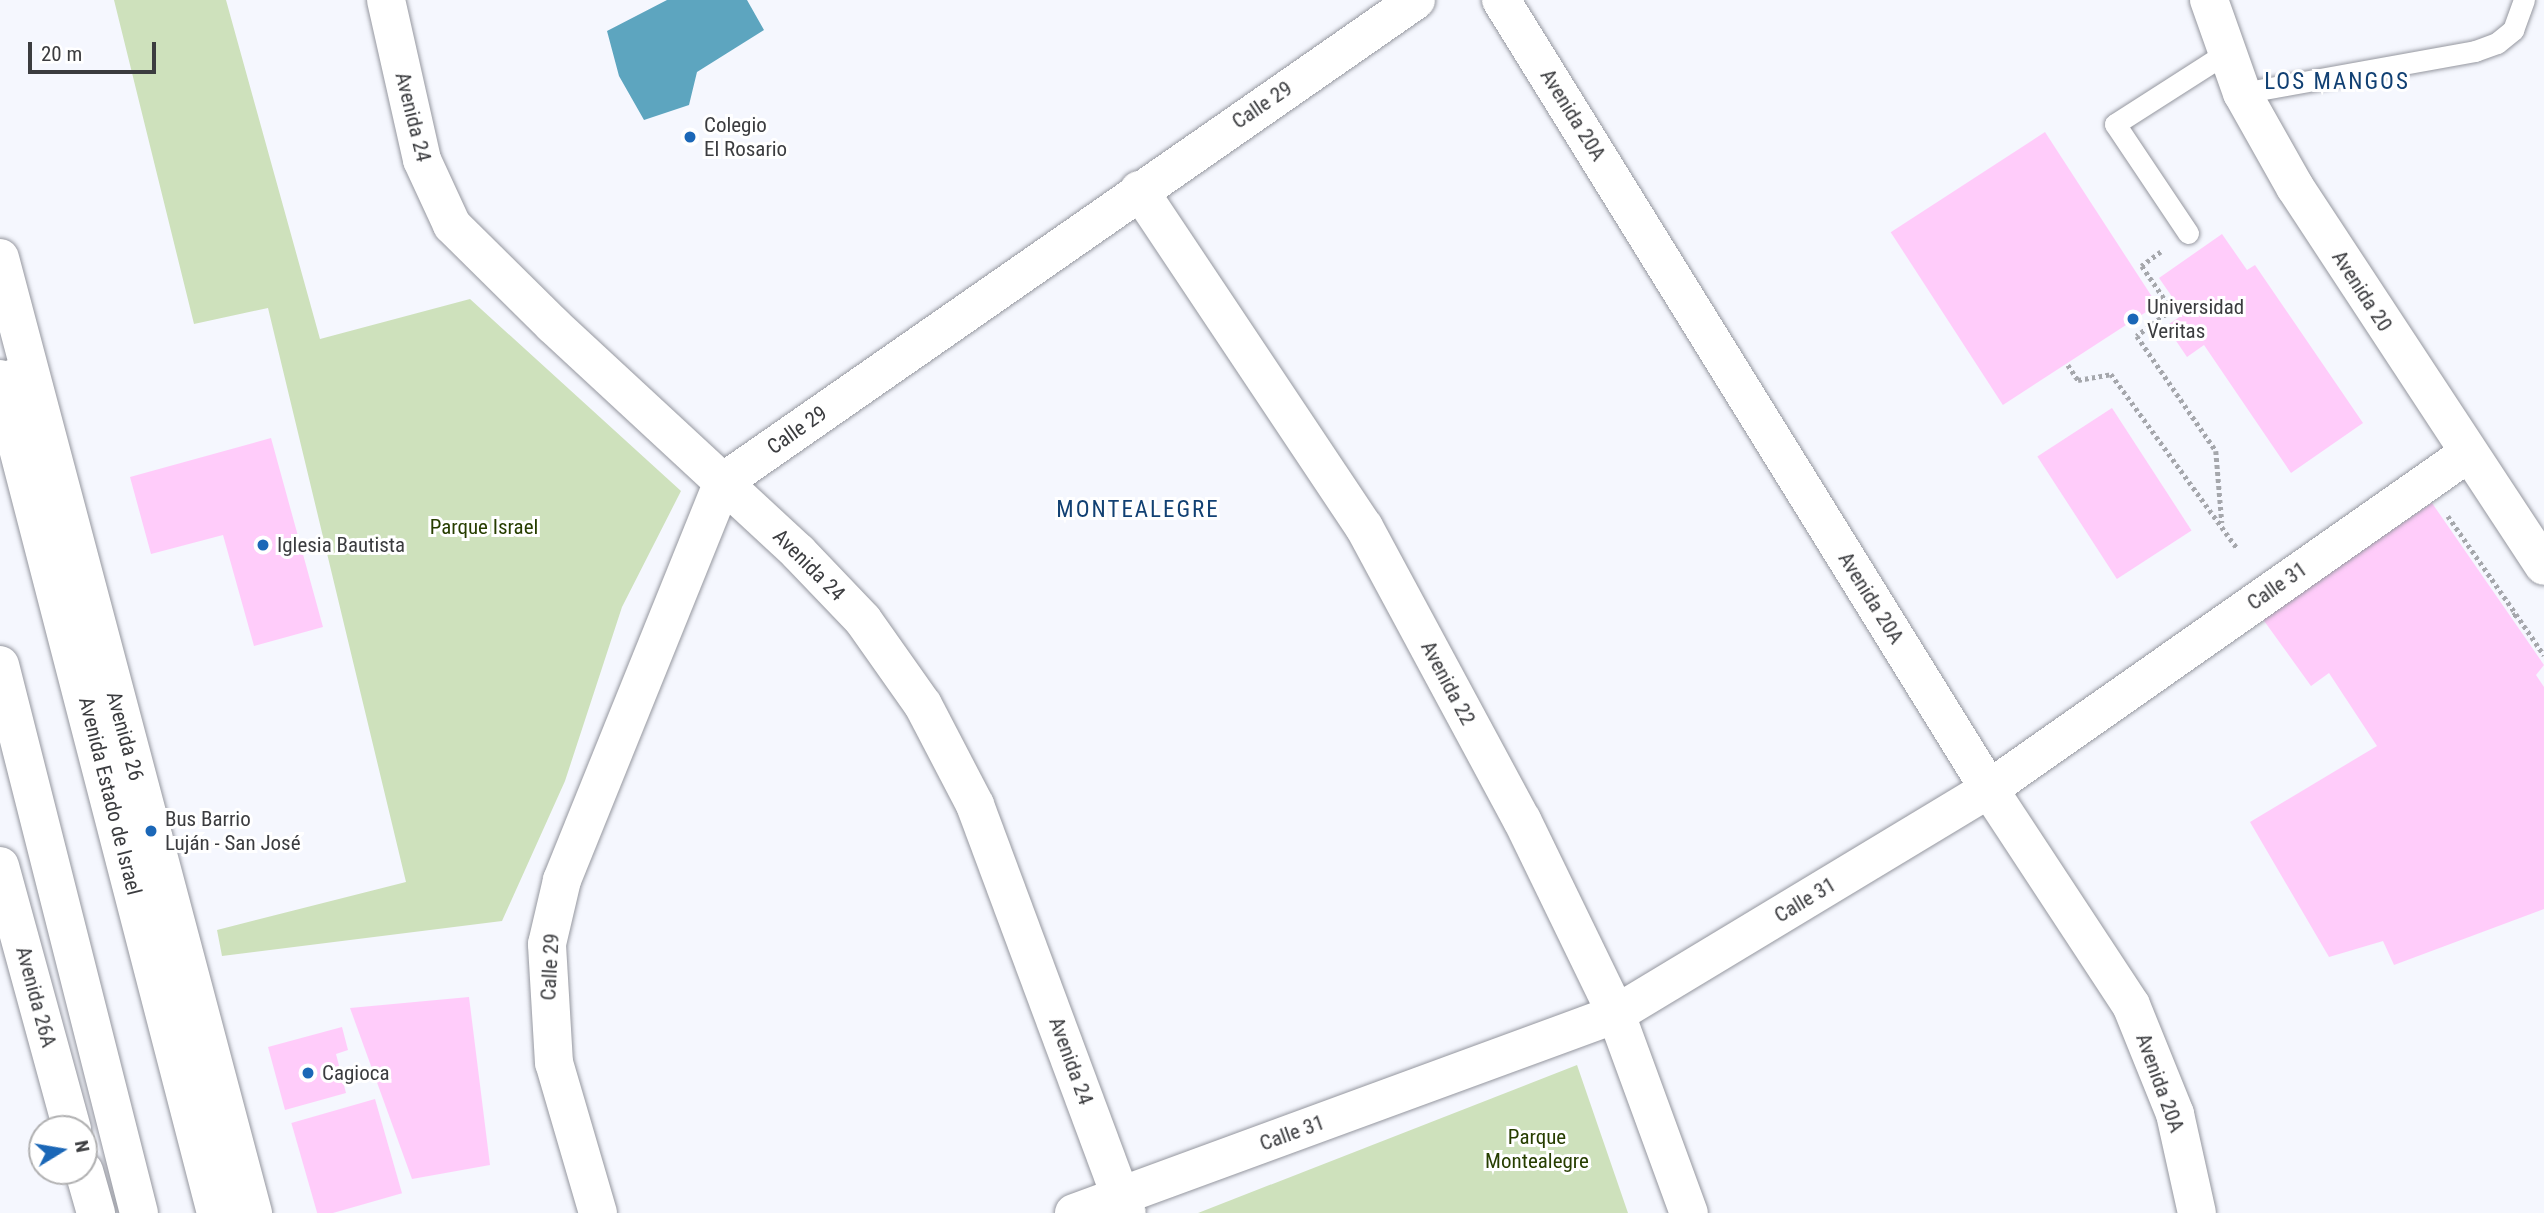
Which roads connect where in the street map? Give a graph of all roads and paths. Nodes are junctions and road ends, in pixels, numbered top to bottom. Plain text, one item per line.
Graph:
1 (386, 0) edge
2 (1416, 0) edge
3 (1501, 0) edge
4 (2209, 0) edge
5 (2524, 0) edge
6 (2226, 53) junction
7 (2242, 93) junction
8 (1139, 190) junction
9 (2188, 233) joint
10 (0, 258) edge
11 (0, 354) edge
12 (2068, 365) dead end
13 (0, 379) edge
14 (46, 434) junction
15 (2468, 454) junction
16 (723, 482) junction
17 (2442, 508) dead end
18 (2222, 523) junction
19 (2237, 548) dead end
20 (2544, 566) edge
21 (2544, 655) edge
22 (0, 664) edge
23 (124, 732) junction
24 (1989, 789) junction
25 (120, 836) junction
26 (0, 866) edge
27 (1616, 1014) junction
28 (68, 1115) edge
29 (88, 1185) edge
30 (1124, 1204) edge
31 (96, 1213) edge
32 (139, 1213) edge
33 (216, 1213) edge
34 (253, 1213) edge
35 (598, 1213) edge
36 (1074, 1213) edge
37 (1689, 1213) edge
38 (2197, 1213) edge

1 - 16 street, Avenida 24
2 - 8 street, Calle 29
3 - 24 street, Avenida 20A
4 - 6 street, Avenida 20
5 - 7 lane
6 - 7 street, Avenida 20
6 - 9 lane
7 - 15 street, Avenida 20
8 - 16 street, Calle 29
8 - 27 street, Avenida 22
9 - 18 path
10 - 14 street, Avenida 26
11 - 14 street
12 - 18 path
13 - 25 street, Avenida Estado de Israel
14 - 23 street, Avenida 26
15 - 20 street, Avenida 20
15 - 24 street, Calle 31
16 - 30 street, Avenida 24
16 - 35 street, Calle 29
17 - 21 path
18 - 19 path
22 - 32 street
23 - 25 street
23 - 34 street, Avenida 26
24 - 27 street, Calle 31
24 - 38 street, Avenida 20A
25 - 33 street, Avenida Estado de Israel
26 - 28 street, Avenida 26A
27 - 30 street, Calle 31
27 - 37 street, Avenida 22
29 - 31 street
30 - 36 street, Calle 31

